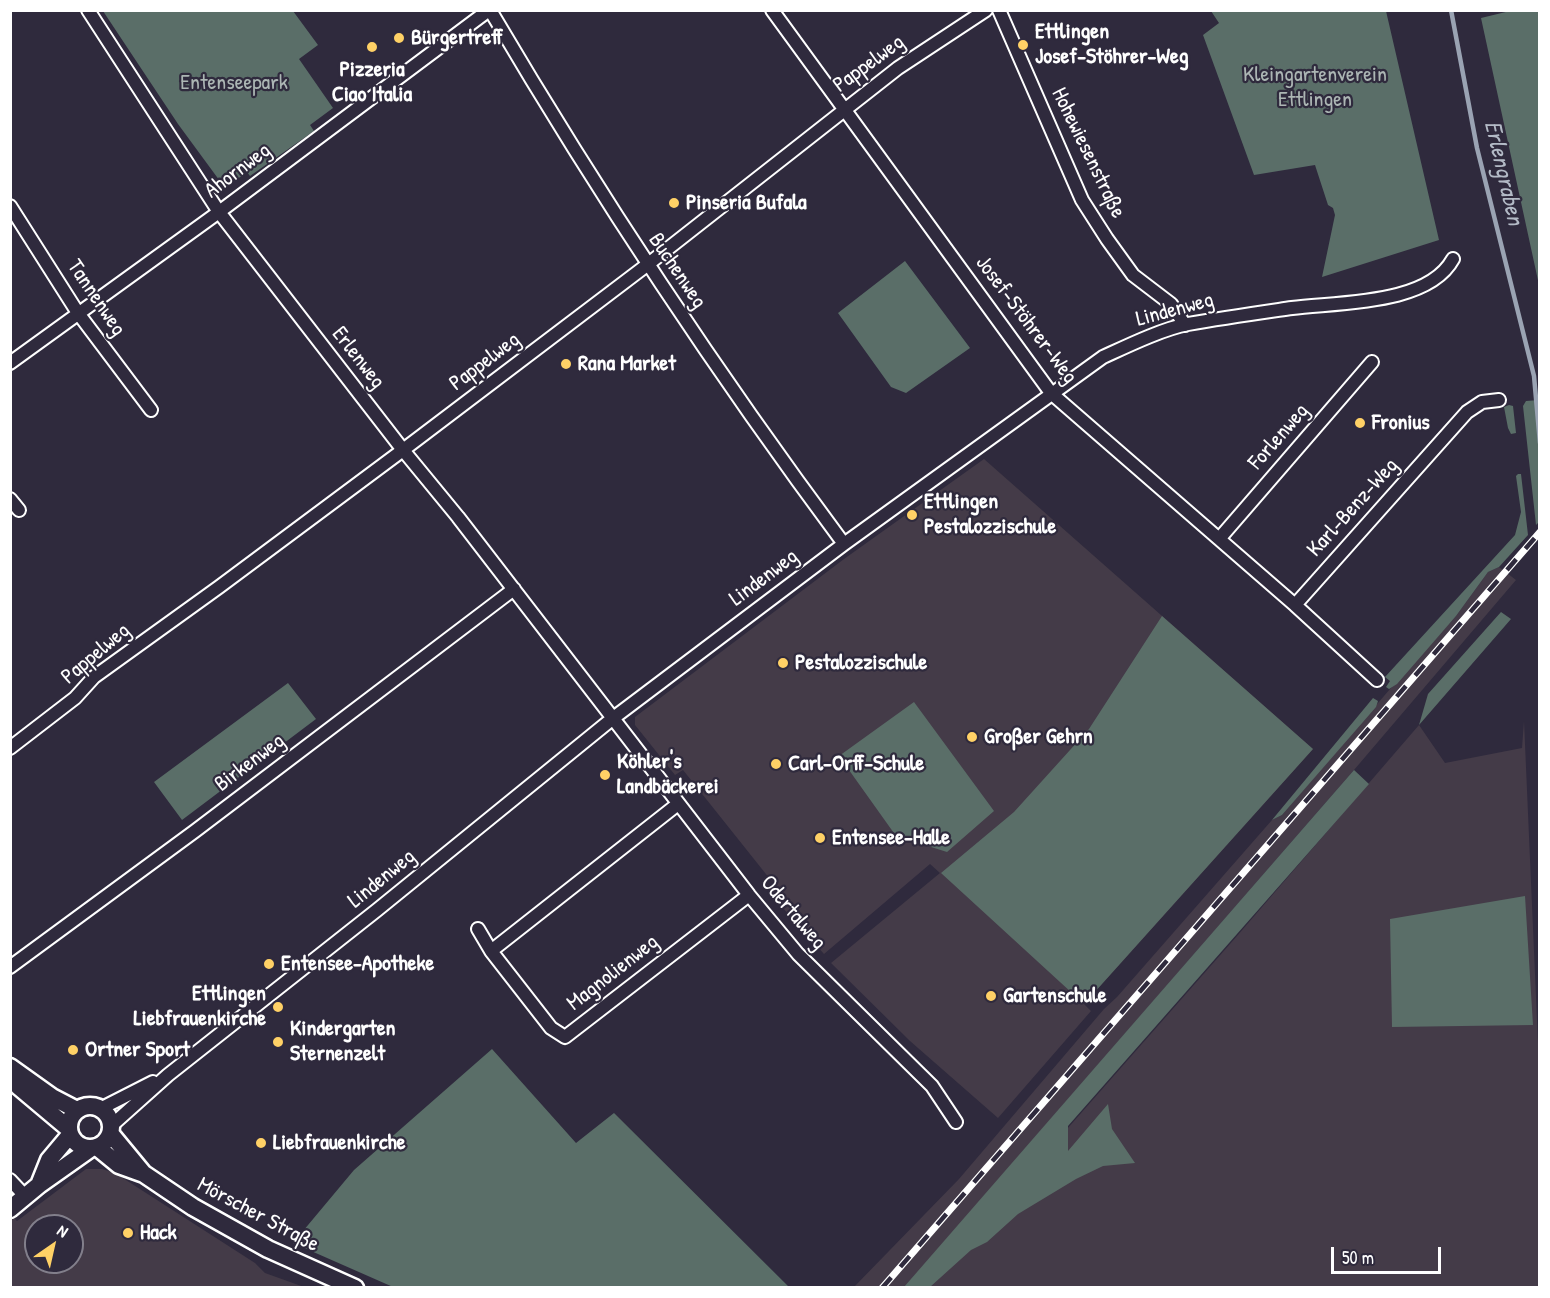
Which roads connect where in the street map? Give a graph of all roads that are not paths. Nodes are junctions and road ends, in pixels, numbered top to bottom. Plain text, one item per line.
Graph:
1 (88, 10) edge
2 (490, 10) edge
3 (772, 10) edge
4 (986, 10) edge
5 (999, 10) edge
6 (844, 108) junction
7 (10, 206) edge
8 (219, 212) junction
9 (1453, 259) dead end
10 (647, 265) junction
11 (78, 313) junction
12 (1185, 325) junction
13 (1372, 362) dead end
14 (10, 363) edge
15 (1051, 393) junction
16 (1499, 400) dead end
17 (151, 410) dead end
18 (403, 450) junction
19 (10, 499) edge
20 (19, 510) dead end
21 (1219, 539) junction
22 (844, 544) junction
23 (514, 589) junction
24 (1295, 605) junction
25 (1377, 680) dead end
26 (612, 719) junction
27 (10, 748) edge
28 (678, 804) junction
29 (749, 895) junction
30 (478, 929) dead end
31 (490, 951) junction
32 (10, 967) edge
33 (10, 1067) edge
34 (168, 1075) junction
35 (10, 1076) edge
36 (100, 1109) junction
37 (77, 1110) junction
38 (956, 1122) dead end
39 (110, 1130) junction
40 (69, 1132) junction
41 (94, 1148) junction
42 (144, 1174) junction
43 (10, 1180) edge
44 (39, 1185) junction
45 (25, 1196) junction
46 (10, 1209) edge
47 (355, 1287) edge

1 - 8 street, Erlenweg
2 - 8 street, Ahornweg
2 - 10 street, Buchenweg
3 - 6 street, Josef-Stöhrer-Weg
4 - 6 street, Pappelweg
5 - 12 street, Hohewiesenstraße
6 - 10 street, Pappelweg
6 - 15 street, Josef-Stöhrer-Weg
7 - 11 street, Tannenweg
8 - 11 street, Ahornweg
8 - 18 street, Erlenweg
9 - 12 street, Lindenweg
10 - 18 street, Pappelweg
10 - 22 street, Buchenweg
11 - 14 street, Ahornweg
11 - 17 street, Tannenweg
12 - 15 street, Lindenweg
13 - 21 street, Forlenweg
15 - 21 street, Josef-Stöhrer-Weg
15 - 22 street, Lindenweg
16 - 24 street, Karl-Benz-Weg
18 - 23 street, Erlenweg
18 - 27 street, Pappelweg
19 - 20 street
21 - 24 street, Josef-Stöhrer-Weg
22 - 26 street, Lindenweg
23 - 26 street, Erlenweg
23 - 32 street, Birkenweg
24 - 25 street, Josef-Stöhrer-Weg
26 - 28 street, Odertalweg
26 - 34 street, Lindenweg
28 - 29 street, Odertalweg
28 - 31 street
29 - 31 street, Magnolienweg
29 - 38 street, Odertalweg
30 - 31 street, Magnolienweg
33 - 37 main road
34 - 36 street, Lindenweg
34 - 39 street, Lindenweg
35 - 40 main road
36 - 37 main road
36 - 39 main road
37 - 40 main road
39 - 41 main road
39 - 42 main road, Mörscher Straße
40 - 41 main road
40 - 44 main road
41 - 42 main road, Mörscher Straße
41 - 44 main road
42 - 47 main road, Mörscher Straße
43 - 45 street
44 - 45 main road
45 - 46 main road

